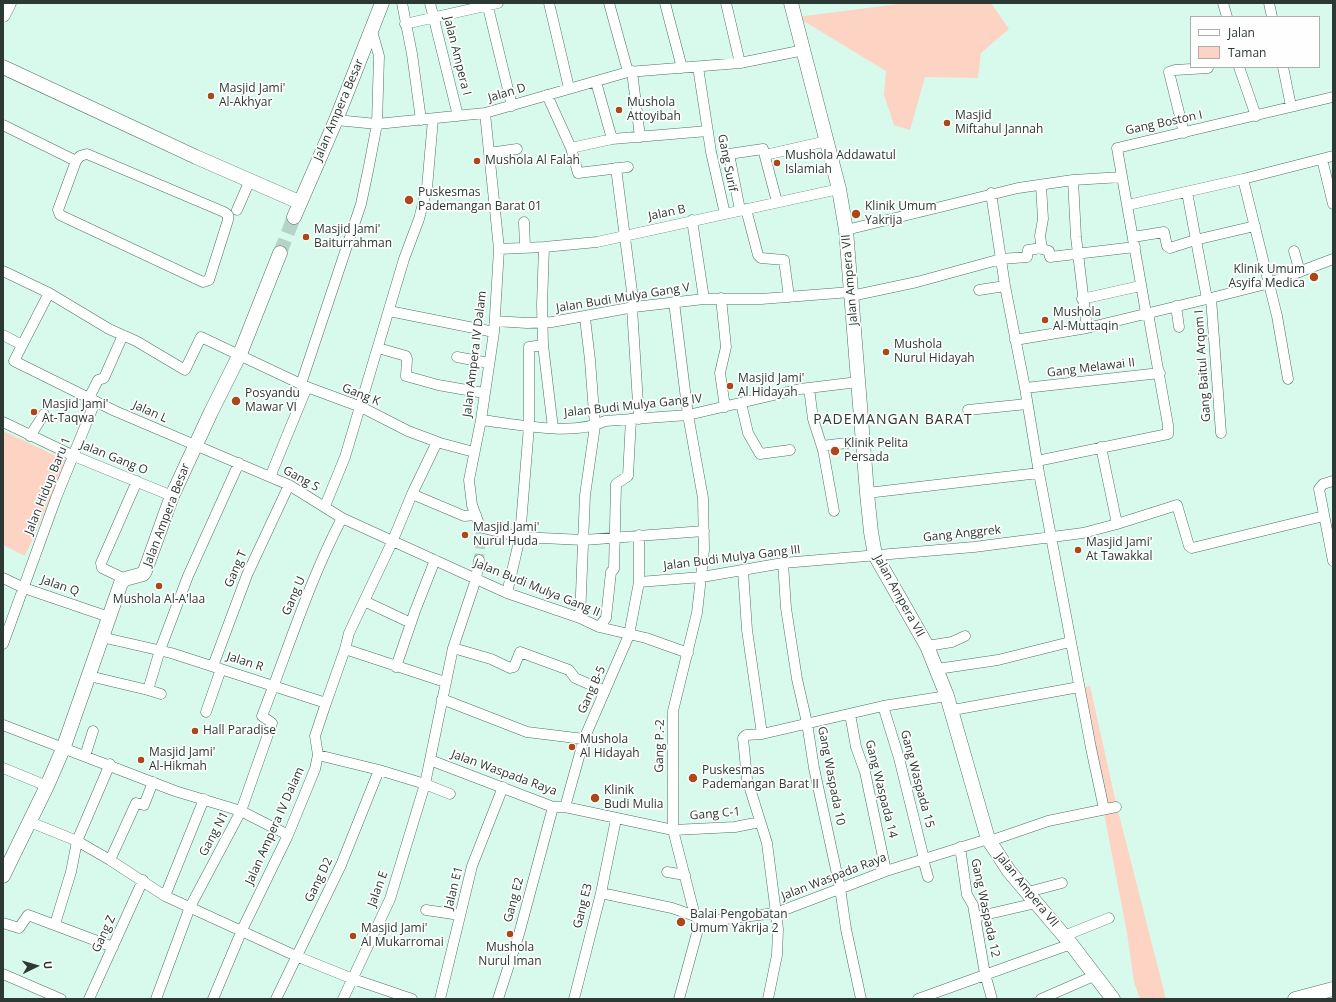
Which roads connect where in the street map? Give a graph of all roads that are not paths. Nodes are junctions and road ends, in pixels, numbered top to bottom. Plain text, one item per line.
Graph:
1 (9, 3) edge
2 (382, 3) edge
3 (402, 3) edge
4 (430, 3) edge
5 (498, 3) edge
6 (549, 3) edge
7 (609, 3) edge
8 (666, 3) edge
9 (726, 3) edge
10 (791, 3) edge
11 (1223, 3) edge
12 (1269, 3) edge
13 (488, 5) edge
14 (3, 15) edge
15 (1227, 16) edge
16 (1272, 16) edge
17 (434, 18) junction
18 (406, 24) junction
19 (372, 31) junction
20 (804, 50) junction
21 (740, 63) junction
22 (3, 67) edge
23 (698, 67) junction
24 (682, 68) junction
25 (1208, 68) edge
26 (1240, 68) edge
27 (1283, 68) edge
28 (630, 71) junction
29 (596, 82) junction
30 (569, 88) junction
31 (547, 95) junction
32 (1333, 97) edge
33 (512, 106) junction
34 (1291, 106) junction
35 (486, 113) junction
36 (458, 116) junction
37 (1256, 116) junction
38 (433, 119) junction
39 (336, 120) junction
40 (421, 120) junction
41 (376, 124) junction
42 (3, 125) edge
43 (708, 131) junction
44 (1184, 133) junction
45 (640, 137) junction
46 (612, 139) junction
47 (827, 141) junction
48 (572, 148) junction
49 (517, 149) dead end
50 (489, 153) junction
51 (765, 155) junction
52 (1333, 156) edge
53 (1322, 159) junction
54 (76, 161) junction
55 (628, 167) dead end
56 (616, 168) junction
57 (1122, 177) junction
58 (1243, 179) junction
59 (250, 180) junction
60 (1073, 180) junction
61 (1041, 186) junction
62 (839, 189) junction
63 (1187, 192) junction
64 (991, 193) junction
65 (299, 202) junction
66 (776, 202) junction
67 (1333, 204) edge
68 (1128, 205) junction
69 (237, 210) dead end
70 (743, 210) junction
71 (725, 214) junction
72 (294, 217) tunnel mouth
73 (692, 220) junction
74 (524, 222) dead end
75 (1255, 226) junction
76 (846, 230) junction
77 (624, 235) junction
78 (1133, 237) junction
79 (1195, 240) junction
80 (544, 247) junction
81 (525, 248) junction
82 (1041, 248) junction
83 (1135, 248) junction
84 (499, 249) junction
85 (1294, 251) dead end
86 (280, 253) tunnel mouth
87 (1078, 253) junction
88 (1001, 259) junction
89 (1333, 259) edge
90 (3, 271) edge
91 (1300, 272) junction
92 (1270, 283) junction
93 (1004, 286) junction
94 (1140, 286) junction
95 (979, 290) dead end
96 (49, 293) junction
97 (851, 294) junction
98 (789, 297) junction
99 (721, 298) junction
100 (1209, 298) junction
101 (704, 299) junction
102 (1082, 299) junction
103 (674, 302) junction
104 (1176, 306) junction
105 (633, 308) junction
106 (389, 311) junction
107 (1147, 313) junction
108 (585, 318) junction
109 (495, 321) junction
110 (543, 323) junction
111 (1179, 327) dead end
112 (1087, 328) junction
113 (494, 332) junction
114 (3, 334) edge
115 (123, 335) junction
116 (1015, 340) junction
117 (22, 345) junction
118 (543, 345) junction
119 (378, 348) junction
120 (240, 354) junction
121 (457, 358) dead end
122 (489, 363) junction
123 (1160, 373) junction
124 (1288, 379) dead end
125 (858, 382) junction
126 (304, 386) junction
127 (808, 388) junction
128 (1025, 388) junction
129 (484, 393) junction
130 (92, 400) junction
131 (741, 403) junction
132 (1027, 404) junction
133 (360, 407) junction
134 (725, 407) junction
135 (968, 410) dead end
136 (44, 414) dead end
137 (688, 415) junction
138 (635, 419) junction
139 (481, 420) junction
140 (3, 422) edge
141 (529, 426) junction
142 (595, 426) junction
143 (553, 428) junction
144 (1221, 433) dead end
145 (30, 436) junction
146 (863, 441) junction
147 (437, 442) junction
148 (195, 446) junction
149 (822, 446) junction
150 (1101, 447) junction
151 (790, 450) dead end
152 (474, 452) junction
153 (74, 456) junction
154 (1037, 462) junction
155 (239, 464) junction
156 (1039, 473) junction
157 (270, 477) junction
158 (136, 481) junction
159 (1333, 481) edge
160 (289, 485) junction
161 (867, 493) junction
162 (412, 494) junction
163 (172, 496) junction
164 (325, 506) junction
165 (834, 511) dead end
166 (1324, 516) junction
167 (342, 518) junction
168 (478, 522) junction
169 (1117, 524) junction
170 (704, 531) junction
171 (639, 535) junction
172 (520, 537) junction
173 (1051, 537) junction
174 (615, 539) junction
175 (393, 540) junction
176 (584, 540) junction
177 (876, 555) junction
178 (435, 560) junction
179 (479, 560) tunnel mouth
180 (1333, 562) edge
181 (783, 563) junction
182 (743, 570) junction
183 (702, 577) junction
184 (3, 578) edge
185 (125, 579) junction
186 (476, 579) junction
187 (639, 582) junction
188 (24, 588) junction
189 (507, 593) junction
190 (364, 602) junction
191 (109, 617) junction
192 (580, 618) junction
193 (411, 623) junction
194 (599, 627) junction
195 (629, 635) junction
196 (965, 636) dead end
197 (101, 637) junction
198 (4, 641) edge
199 (1070, 642) junction
200 (927, 646) junction
201 (453, 648) junction
202 (345, 649) junction
203 (160, 650) junction
204 (688, 653) junction
205 (217, 667) junction
206 (396, 667) junction
207 (937, 669) junction
208 (89, 676) junction
209 (445, 682) junction
210 (274, 685) junction
211 (1079, 687) junction
212 (148, 690) junction
213 (605, 691) junction
214 (161, 694) dead end
215 (948, 696) junction
216 (442, 699) junction
217 (326, 703) junction
218 (883, 706) junction
219 (953, 710) junction
220 (206, 712) dead end
221 (850, 714) junction
222 (807, 723) junction
223 (3, 725) edge
224 (93, 731) dead end
225 (762, 734) junction
226 (584, 739) junction
227 (63, 748) junction
228 (318, 755) junction
229 (85, 756) junction
230 (430, 760) junction
231 (110, 764) junction
232 (3, 768) edge
233 (380, 770) junction
234 (154, 782) junction
235 (425, 784) junction
236 (47, 786) junction
237 (503, 787) junction
238 (450, 794) dead end
239 (204, 800) junction
240 (553, 807) junction
241 (565, 807) junction
242 (241, 811) junction
243 (616, 819) junction
244 (30, 822) junction
245 (760, 822) junction
246 (672, 830) junction
247 (288, 835) junction
248 (989, 840) junction
249 (77, 841) junction
250 (960, 847) junction
251 (7, 859) edge
252 (923, 859) junction
253 (110, 860) junction
254 (886, 871) junction
255 (667, 872) dead end
256 (685, 875) junction
257 (3, 876) edge
258 (928, 877) dead end
259 (143, 880) junction
260 (1062, 883) dead end
261 (840, 888) junction
262 (600, 893) junction
263 (165, 896) junction
264 (1032, 897) junction
265 (190, 907) junction
266 (426, 910) dead end
267 (776, 913) junction
268 (460, 915) junction
269 (976, 917) junction
270 (1109, 918) dead end
271 (698, 919) junction
272 (3, 923) edge
273 (55, 924) junction
274 (242, 930) junction
275 (1068, 940) junction
276 (113, 946) junction
277 (296, 956) junction
278 (3, 974) edge
279 (985, 974) junction
280 (1096, 975) junction
281 (353, 979) junction
282 (1333, 989) edge
283 (61, 999) edge
284 (89, 999) edge
285 (156, 999) edge
286 (213, 999) edge
287 (276, 999) edge
288 (343, 999) edge
289 (412, 999) edge
290 (440, 999) edge
291 (498, 999) edge
292 (574, 999) edge
293 (679, 999) edge
294 (768, 999) edge
295 (861, 999) edge
296 (918, 999) edge
297 (992, 999) edge
298 (1041, 999) edge
299 (1113, 999) edge
300 (1295, 999) edge

1 - 14 street
2 - 19 street, Jalan Ampera Besar
3 - 18 street
4 - 17 street, Jalan Ampera I
5 - 13 street
6 - 30 street
7 - 28 street
8 - 24 street
9 - 21 street
10 - 20 street, Jalan Ampera VII
11 - 15 street
12 - 16 street
13 - 17 street
13 - 33 street
17 - 18 street
17 - 36 street, Jalan Ampera I
18 - 40 street
19 - 39 street, Jalan Ampera Besar
19 - 41 street
20 - 21 street, Jalan D
20 - 47 street, Jalan Ampera VII
21 - 23 street, Jalan D
22 - 59 street
23 - 24 street, Jalan D
23 - 43 street, Gang Surif
24 - 28 street, Jalan D
25 - 44 street
26 - 37 street
27 - 34 street
28 - 29 street, Jalan D
28 - 45 street
29 - 30 street, Jalan D
29 - 46 street
30 - 31 street, Jalan D
31 - 33 street, Jalan D
31 - 48 street
32 - 34 street, Gang Boston I
33 - 35 street, Jalan D
34 - 37 street, Gang Boston I
35 - 36 street, Jalan D
35 - 50 street, Jalan Ampera IV Dalam
36 - 38 street, Jalan D
37 - 44 street, Gang Boston I
38 - 40 street, Jalan D
38 - 106 street
39 - 41 street, Jalan D
39 - 65 street, Jalan Ampera Besar
40 - 41 street, Jalan D
41 - 126 street
42 - 54 street
43 - 45 street
43 - 71 street, Gang Surif
44 - 57 street, Gang Boston I
45 - 46 street
46 - 48 street
47 - 51 street
47 - 62 street, Jalan Ampera VII
48 - 56 street
49 - 50 street
50 - 84 street, Jalan Ampera IV Dalam
51 - 66 street
51 - 70 street
52 - 53 street
53 - 58 street
53 - 67 street
54 - 54 street
55 - 56 street
56 - 77 street
57 - 60 street
57 - 68 street, Gang Boston I
58 - 63 street
58 - 75 street
59 - 65 street
59 - 69 street
60 - 61 street
60 - 87 street
61 - 64 street
61 - 82 street
62 - 66 street, Jalan B
62 - 76 street, Jalan Ampera VII
63 - 68 street
63 - 79 street, Gang Baitul Arqom I
64 - 76 street
64 - 88 street
65 - 72 street, Jalan Ampera Besar
66 - 70 street, Jalan B
68 - 78 street, Gang Boston I
70 - 71 street, Jalan B
70 - 98 street
71 - 73 street, Jalan B
73 - 77 street, Jalan B
73 - 101 street
74 - 81 street
75 - 79 street
75 - 92 street
76 - 97 street, Jalan Ampera VII
77 - 80 street, Jalan B
77 - 105 street
78 - 79 street
78 - 83 street, Gang Boston I
79 - 100 street, Gang Baitul Arqom I
80 - 81 street, Jalan B
80 - 110 street
81 - 84 street, Jalan B
82 - 87 street
82 - 88 street, Jalan Budi Mulya Gang V
83 - 87 street
83 - 94 street, Gang Boston I
84 - 109 street, Jalan Ampera IV Dalam
85 - 91 street
86 - 120 street, Jalan Ampera Besar
87 - 102 street
88 - 93 street
88 - 97 street, Jalan Budi Mulya Gang V
89 - 91 street
90 - 96 street
91 - 92 street
92 - 100 street
92 - 124 street
93 - 95 street
93 - 116 street
94 - 102 street
94 - 107 street, Gang Boston I
96 - 115 street
96 - 117 street
97 - 98 street, Jalan Budi Mulya Gang V
97 - 125 street, Jalan Ampera VII
98 - 99 street, Jalan Budi Mulya Gang V
99 - 101 street, Jalan Budi Mulya Gang V
99 - 134 street
100 - 104 street
100 - 144 street, Gang Baitul Arqom I
101 - 103 street, Jalan Budi Mulya Gang V
102 - 112 street
103 - 105 street, Jalan Budi Mulya Gang V
103 - 137 street, Gang P.-2
104 - 107 street
104 - 111 street
105 - 108 street, Jalan Budi Mulya Gang V
105 - 138 street
106 - 113 street
106 - 119 street
107 - 112 street
107 - 123 street, Gang Boston I
108 - 110 street, Jalan Budi Mulya Gang V
108 - 142 street
109 - 110 street, Jalan Budi Mulya Gang V
109 - 113 street, Jalan Ampera IV Dalam
110 - 118 street
112 - 116 street
113 - 122 street, Jalan Ampera IV Dalam
114 - 117 street
115 - 120 street
115 - 130 street, Jalan Hidup Baru 1
116 - 128 street
117 - 130 street
118 - 141 street
118 - 143 street
119 - 129 street
119 - 133 street
120 - 126 street, Gang K
120 - 148 street, Jalan Ampera Besar
121 - 122 street
122 - 129 street, Jalan Ampera IV Dalam
123 - 128 street, Gang Melawai II
123 - 150 street, Gang Boston I
125 - 127 street, Jalan Budi Mulya Gang IV
125 - 146 street, Jalan Ampera VII
126 - 133 street, Gang K
126 - 157 street
127 - 131 street, Jalan Budi Mulya Gang IV
127 - 149 street
128 - 132 street
129 - 139 street, Jalan Ampera IV Dalam
130 - 148 street, Jalan L
130 - 153 street, Jalan Hidup Baru 1
131 - 134 street, Jalan Budi Mulya Gang IV
131 - 151 street
132 - 135 street
132 - 154 street
133 - 147 street, Gang K
133 - 164 street
134 - 137 street, Jalan Budi Mulya Gang IV
136 - 145 street
137 - 138 street, Jalan Budi Mulya Gang IV
137 - 170 street, Gang P.-2
138 - 142 street, Jalan Budi Mulya Gang IV
138 - 174 street
139 - 141 street, Jalan Budi Mulya Gang IV
139 - 152 street, Jalan Ampera IV Dalam
140 - 145 street, Jalan Gang O
141 - 143 street, Jalan Budi Mulya Gang IV
141 - 172 street
142 - 143 street, Jalan Budi Mulya Gang IV
142 - 176 street
145 - 153 street, Jalan Gang O
146 - 149 street
146 - 161 street, Jalan Ampera VII
147 - 152 street, Gang K
147 - 162 street
148 - 155 street, Gang S
148 - 163 street, Jalan Ampera Besar
149 - 165 street
150 - 154 street
150 - 169 street
152 - 168 street, Jalan Ampera IV Dalam
153 - 158 street, Jalan Gang O
153 - 188 street, Jalan Hidup Baru 1
154 - 156 street
155 - 157 street, Gang S
155 - 203 street
156 - 161 street
156 - 173 street
157 - 160 street, Gang S
158 - 163 street, Jalan Gang O
158 - 185 street
159 - 166 street
160 - 164 street, Gang S
160 - 205 street, Gang T
161 - 177 street, Jalan Ampera VII
162 - 168 street
162 - 175 street
163 - 185 street, Jalan Ampera Besar
164 - 167 street, Gang S
166 - 169 street, Gang Anggrek
166 - 180 street
167 - 175 street, Gang S
167 - 210 street, Gang U
168 - 172 street
169 - 173 street, Gang Anggrek
170 - 171 street
170 - 183 street, Gang P.-2
171 - 174 street
171 - 187 street
172 - 176 street
172 - 189 street
173 - 177 street, Gang Anggrek
173 - 199 street
174 - 176 street
174 - 194 street
175 - 178 street, Jalan Budi Mulya Gang II
175 - 190 street
176 - 192 street
177 - 181 street, Jalan Budi Mulya Gang III
177 - 200 street, Jalan Ampera VII
178 - 186 street, Jalan Budi Mulya Gang II
178 - 193 street
179 - 186 street
181 - 182 street, Jalan Budi Mulya Gang III
181 - 222 street, Gang Waspada 10
182 - 183 street, Jalan Budi Mulya Gang III
182 - 225 street
183 - 187 street, Jalan Budi Mulya Gang III
183 - 204 street, Gang P.-2
184 - 188 street, Jalan Q
185 - 191 street
186 - 189 street, Jalan Budi Mulya Gang II
186 - 201 street
187 - 195 street, Gang B-5
188 - 191 street, Jalan Q
188 - 198 street, Jalan Hidup Baru 1
189 - 192 street, Jalan Budi Mulya Gang II
190 - 193 street
190 - 202 street
191 - 197 street
192 - 194 street, Jalan Budi Mulya Gang II
193 - 206 street
194 - 195 street, Jalan Budi Mulya Gang II
195 - 204 street, Jalan Budi Mulya Gang II
195 - 213 street, Gang B-5
196 - 200 street
197 - 203 street, Jalan R
197 - 208 street
199 - 207 street
199 - 211 street
200 - 207 street, Jalan Ampera VII
201 - 209 street
201 - 213 street
202 - 206 street
202 - 217 street
203 - 205 street, Jalan R
203 - 212 street
204 - 246 street, Gang P.-2
205 - 210 street, Jalan R
205 - 220 street, Gang T
206 - 209 street
207 - 215 street, Jalan Ampera VII
208 - 212 street
208 - 227 street
209 - 216 street
210 - 217 street, Jalan R
210 - 242 street, Gang N1
211 - 219 street
211 - 248 street, Jalan Waspada Raya
212 - 214 street
213 - 226 street, Gang B-5
215 - 218 street
215 - 219 street, Jalan Ampera VII
216 - 226 street
216 - 230 street
217 - 228 street
218 - 221 street
218 - 252 street, Gang Waspada 15
219 - 248 street, Jalan Ampera VII
221 - 222 street
221 - 254 street, Gang Waspada 14
222 - 225 street
222 - 261 street, Gang Waspada 10
223 - 227 street
224 - 229 street
225 - 245 street
226 - 241 street, Gang B-5
227 - 229 street
227 - 236 street
228 - 233 street
228 - 247 street, Jalan Ampera IV Dalam
229 - 231 street
230 - 235 street
230 - 237 street, Jalan Waspada Raya
231 - 234 street
231 - 249 street
232 - 236 street
233 - 235 street
233 - 277 street, Gang D2
234 - 239 street
234 - 253 street
235 - 238 street
235 - 281 street, Jalan E
236 - 244 street
237 - 240 street, Jalan Waspada Raya
237 - 268 street, Jalan E1
239 - 242 street
239 - 263 street
240 - 241 street, Jalan Waspada Raya
240 - 291 street, Gang E2
241 - 243 street, Jalan Waspada Raya
242 - 247 street
242 - 265 street, Gang N1
243 - 246 street, Jalan Waspada Raya
243 - 262 street, Gang E3
244 - 249 street
244 - 251 street
245 - 246 street, Gang C-1
245 - 267 street
246 - 256 street
247 - 274 street, Jalan Ampera IV Dalam
248 - 250 street, Jalan Waspada Raya
248 - 264 street, Jalan Ampera VII
249 - 253 street
249 - 273 street
250 - 252 street, Jalan Waspada Raya
250 - 269 street, Gang Waspada 12
251 - 257 street
252 - 254 street, Jalan Waspada Raya
252 - 258 street, Gang Waspada 15
253 - 259 street
254 - 261 street, Jalan Waspada Raya
255 - 256 street
256 - 271 street
259 - 263 street
259 - 276 street, Gang Z
260 - 264 street
261 - 267 street, Jalan Waspada Raya
261 - 295 street, Gang Waspada 10
262 - 271 street
262 - 292 street, Gang E3
263 - 265 street
264 - 269 street
264 - 275 street, Jalan Ampera VII
265 - 274 street
265 - 285 street, Gang N1
266 - 268 street
267 - 271 street, Jalan Waspada Raya
267 - 294 street
268 - 290 street, Jalan E1
269 - 279 street, Gang Waspada 12
270 - 275 street, Gang Waspada 12
271 - 293 street
272 - 273 street
273 - 276 street
274 - 277 street
274 - 286 street, Jalan Ampera IV Dalam
275 - 279 street, Gang Waspada 12
275 - 280 street, Jalan Ampera VII
276 - 284 street, Gang Z
277 - 281 street
277 - 287 street, Gang D2
278 - 283 street
279 - 296 street, Gang Waspada 12
279 - 297 street, Gang Waspada 12
280 - 298 street
280 - 299 street, Jalan Ampera VII
281 - 288 street, Jalan E
281 - 289 street
282 - 300 street

